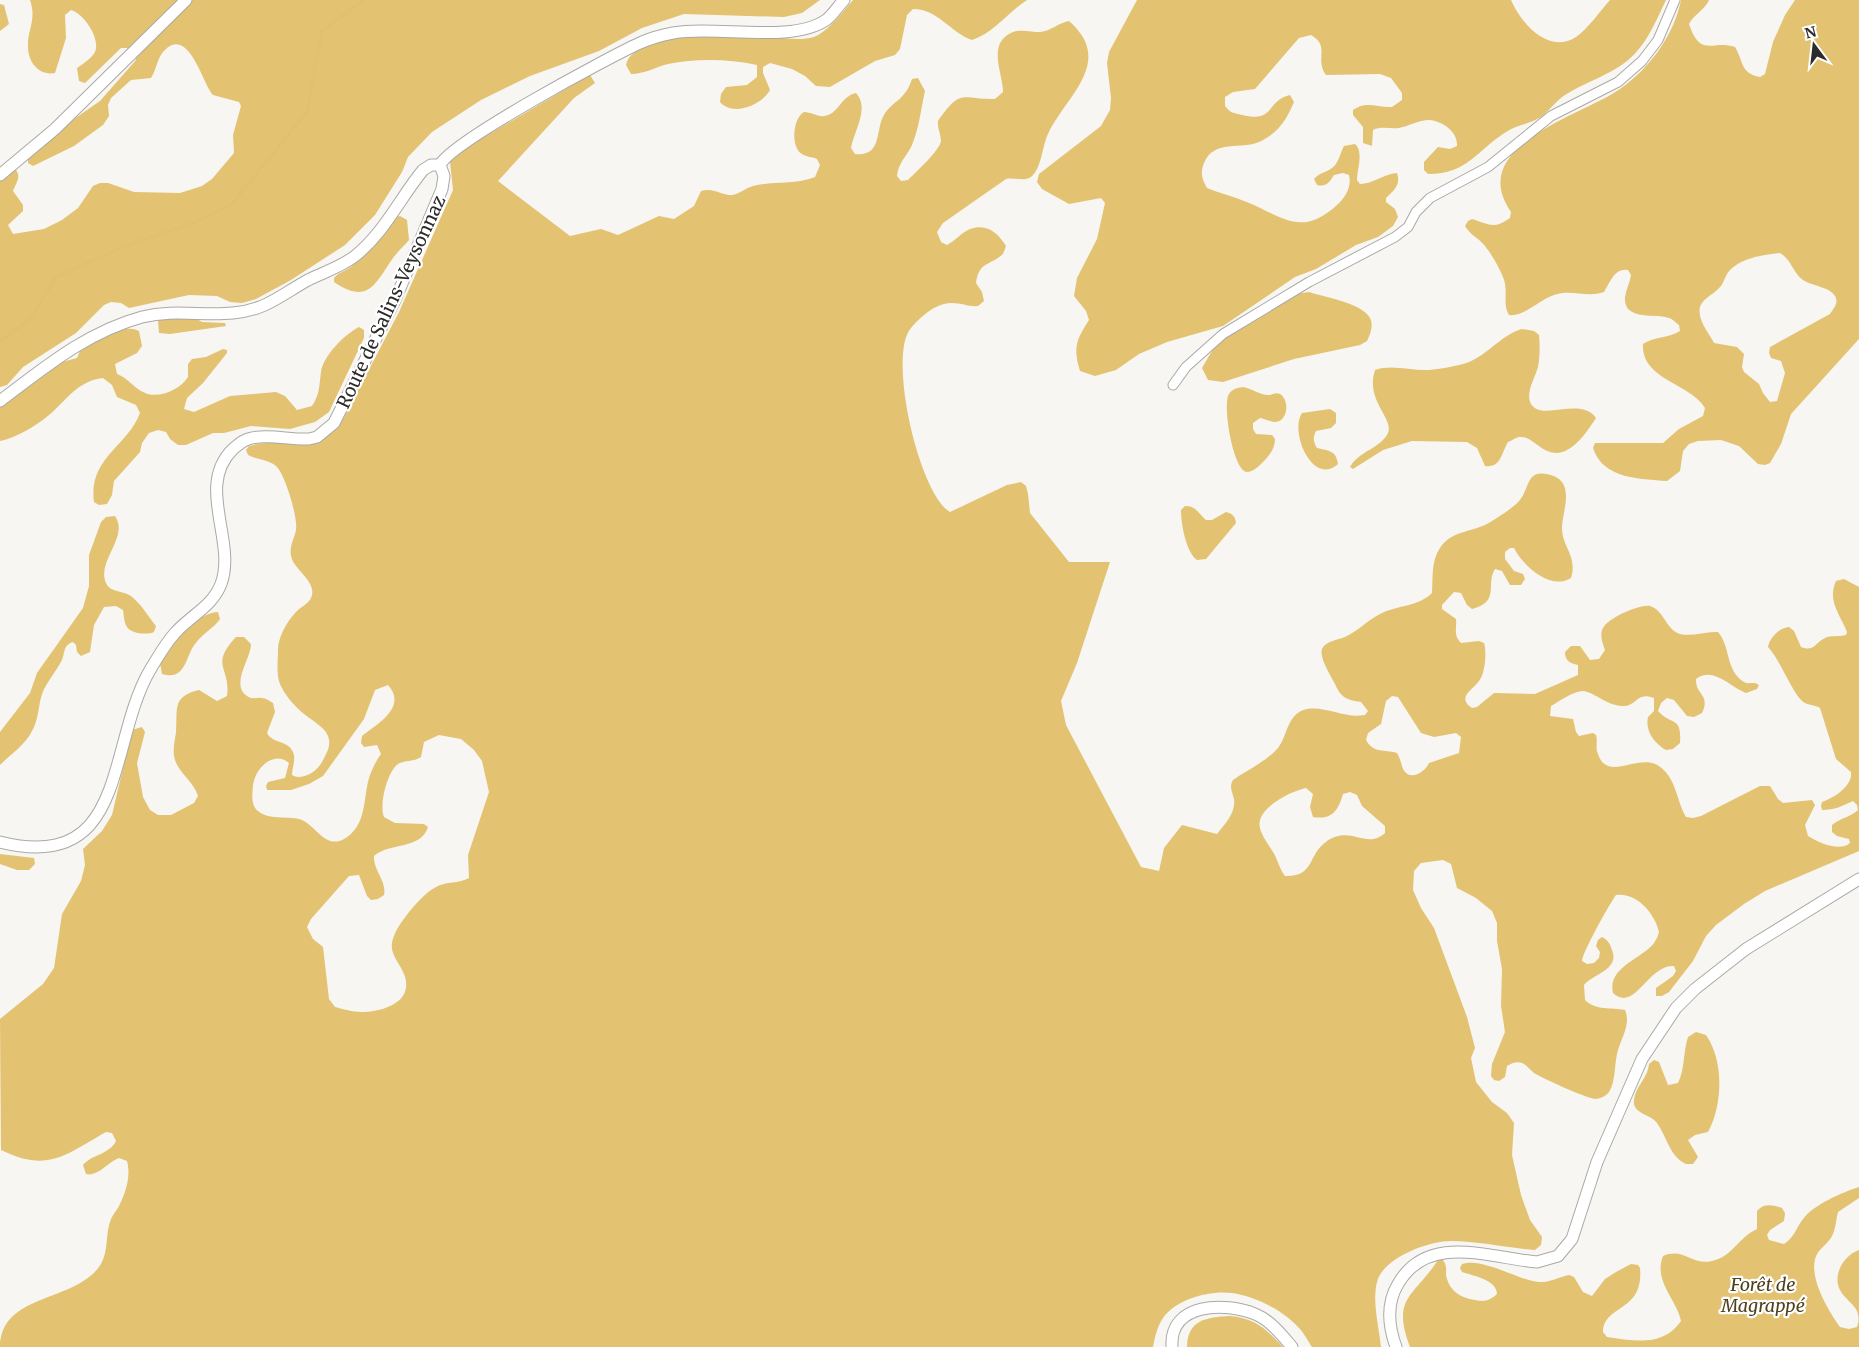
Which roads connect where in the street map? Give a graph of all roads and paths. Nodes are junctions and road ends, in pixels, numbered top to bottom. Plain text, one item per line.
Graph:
1 (186, 0) edge
2 (844, 0) edge
3 (1675, 0) edge
4 (440, 165) junction
5 (0, 175) edge
6 (1173, 385) dead end
7 (0, 401) edge
8 (0, 842) edge
9 (1859, 878) edge
10 (1172, 1347) edge
11 (1292, 1347) edge
12 (1396, 1347) edge

1 - 5 street
2 - 4 street
3 - 6 street
4 - 7 street, Route de Salins-Veysonnaz
4 - 8 street, Route de Salins-Veysonnaz
9 - 12 street
10 - 11 street

